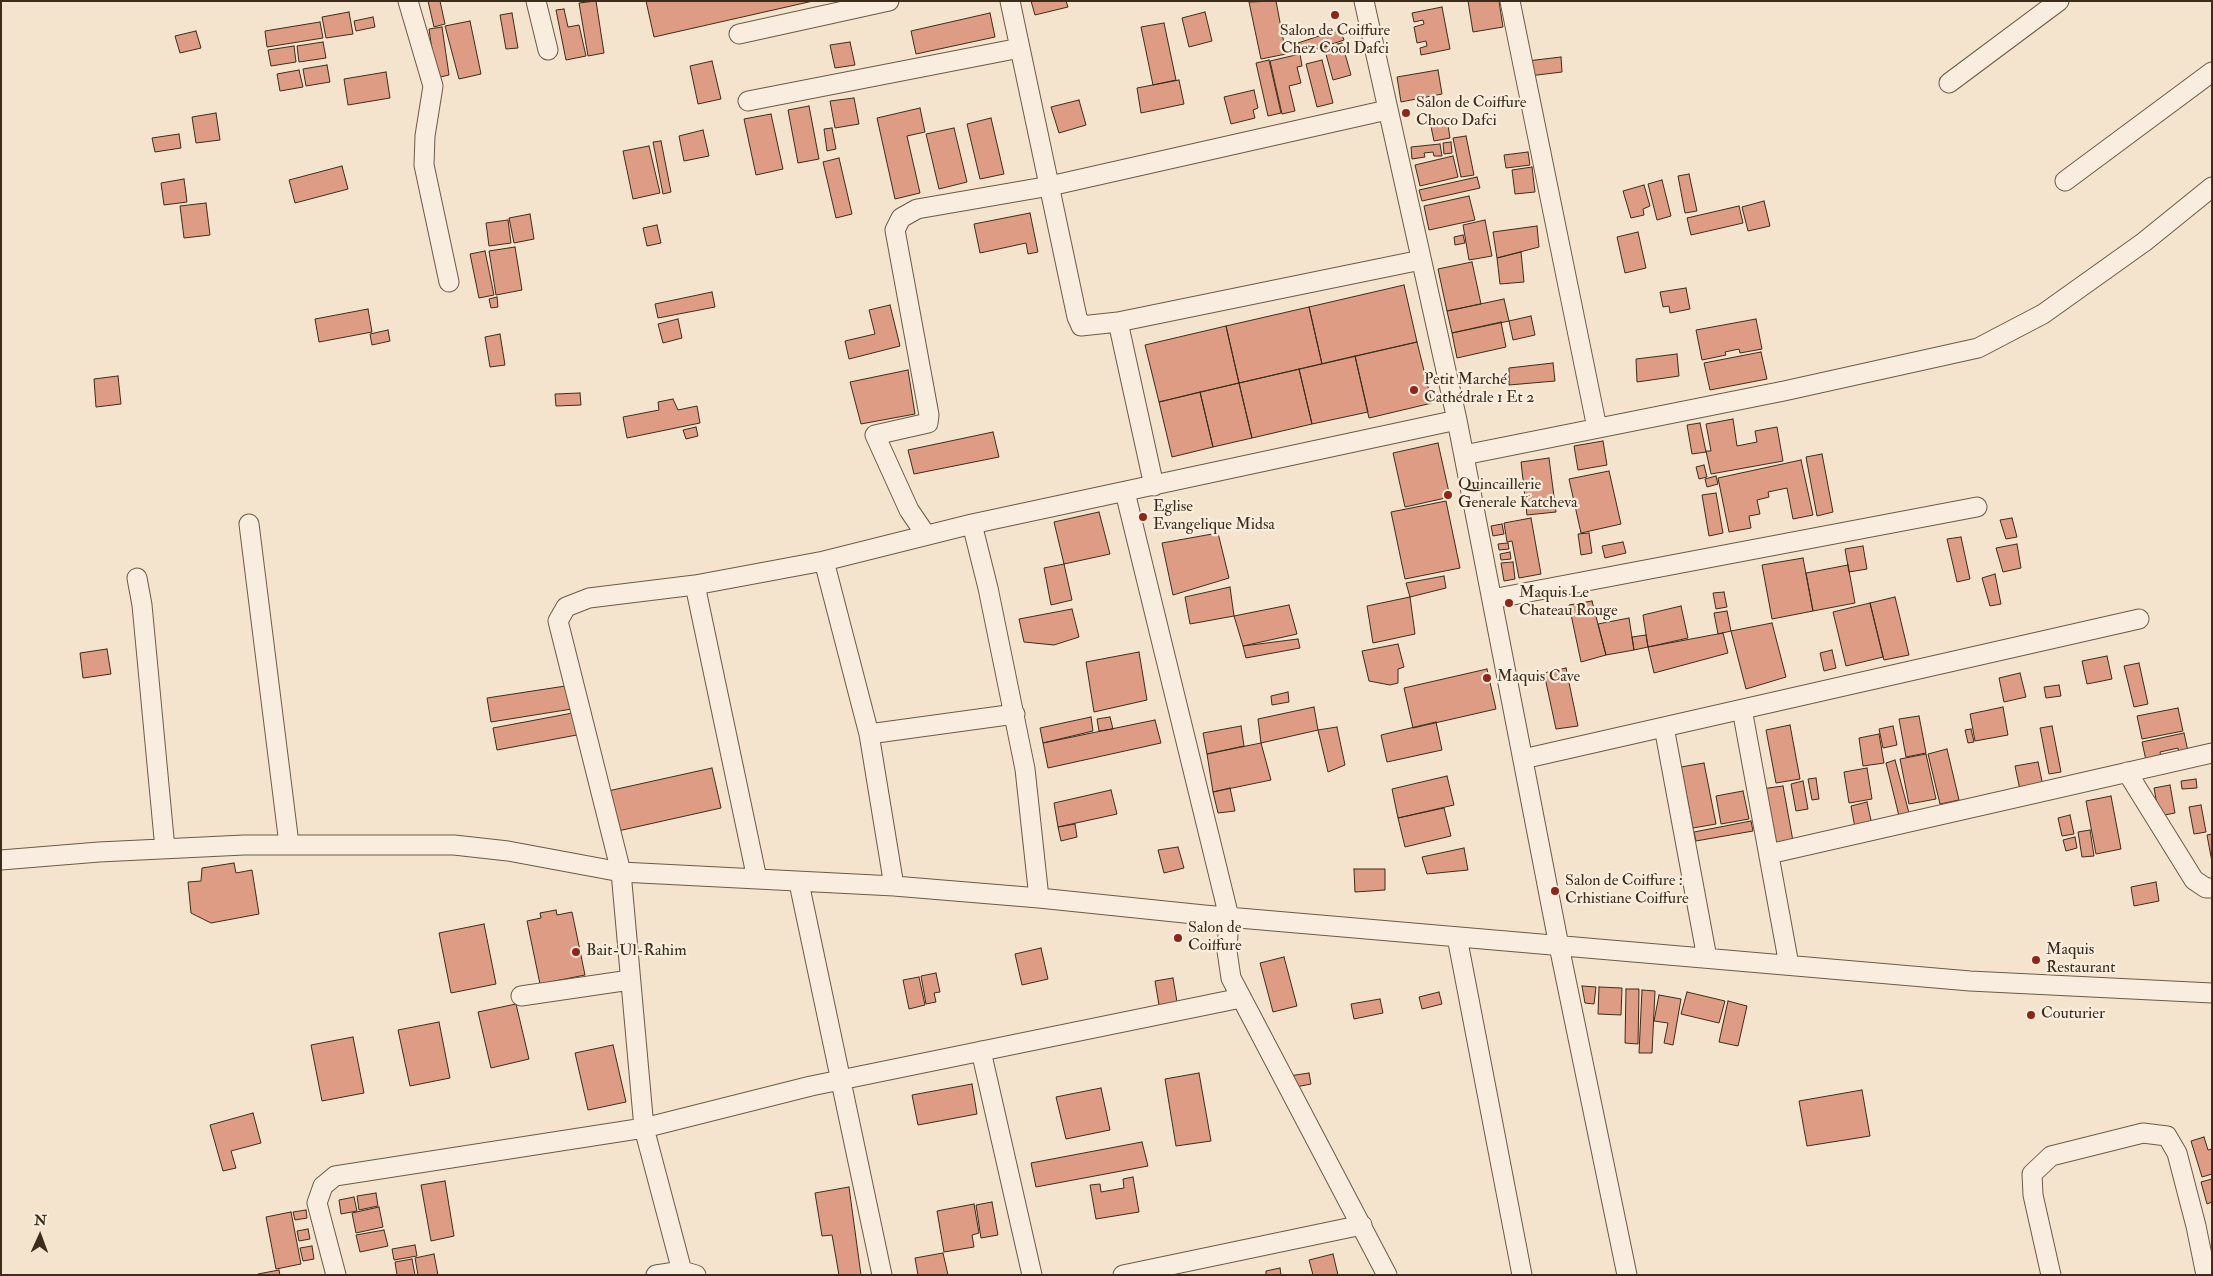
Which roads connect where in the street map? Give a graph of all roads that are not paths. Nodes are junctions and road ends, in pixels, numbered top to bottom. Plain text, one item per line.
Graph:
1 (408, 1) edge
2 (536, 1) edge
3 (889, 1) edge
4 (1010, 1) edge
5 (1364, 1) edge
6 (1510, 1) edge
7 (2059, 1) edge
8 (739, 34) dead end
9 (1020, 48) junction
10 (548, 50) dead end
11 (2212, 72) edge
12 (1948, 83) dead end
13 (748, 101) dead end
14 (1387, 110) junction
15 (2065, 181) dead end
16 (1050, 186) junction
17 (2212, 187) edge
18 (1421, 260) junction
19 (449, 282) dead end
20 (1118, 322) junction
21 (1457, 420) junction
22 (1597, 428) junction
23 (1464, 455) junction
24 (1154, 486) junction
25 (1125, 492) junction
26 (1977, 507) dead end
27 (249, 524) dead end
28 (972, 524) junction
29 (926, 535) junction
30 (824, 561) junction
31 (137, 578) dead end
32 (696, 585) junction
33 (1492, 599) junction
34 (2139, 619) dead end
35 (1742, 709) junction
36 (1015, 714) junction
37 (1664, 727) junction
38 (870, 734) junction
39 (2212, 753) edge
40 (1523, 759) junction
41 (2127, 772) junction
42 (289, 844) junction
43 (165, 848) junction
44 (1769, 854) junction
45 (1, 860) edge
46 (621, 872) junction
47 (757, 879) junction
48 (799, 883) junction
49 (894, 886) junction
50 (2212, 888) edge
51 (1039, 898) junction
52 (1229, 917) junction
53 (1457, 937) junction
54 (1559, 946) junction
55 (1707, 958) junction
56 (1789, 965) junction
57 (630, 980) junction
58 (2212, 993) edge
59 (521, 996) dead end
60 (1242, 998) junction
61 (981, 1051) junction
62 (841, 1080) junction
63 (644, 1128) junction
64 (1362, 1225) junction
65 (687, 1273) edge
66 (336, 1275) edge
67 (656, 1275) edge
68 (882, 1275) edge
69 (1032, 1275) edge
70 (1123, 1275) edge
71 (1386, 1275) edge
72 (1522, 1275) edge
73 (1627, 1275) edge
74 (2051, 1275) edge
75 (2206, 1275) edge

1 - 19 street
2 - 10 street
3 - 8 street
4 - 9 street
5 - 14 street
6 - 22 street
7 - 12 street
9 - 13 street
9 - 16 street
11 - 15 street
14 - 16 street
14 - 18 street
16 - 20 street
16 - 29 street
17 - 22 street
18 - 20 street
18 - 21 street
20 - 24 street
21 - 23 street
21 - 24 street
22 - 23 street
23 - 33 street
24 - 25 street
25 - 28 street
25 - 52 street
26 - 33 street
27 - 42 street
28 - 29 street
28 - 36 street
29 - 30 street
30 - 32 street
30 - 38 street
31 - 43 street
32 - 46 street
32 - 47 street
33 - 40 street
34 - 35 street
35 - 37 street
35 - 44 street
36 - 38 street
36 - 51 street
37 - 40 street
37 - 55 street
38 - 49 street
39 - 41 street
40 - 54 street
41 - 44 street
41 - 50 street
42 - 43 street
42 - 46 street
43 - 45 street
44 - 56 street
46 - 47 street
46 - 57 street
47 - 48 street
48 - 49 street
48 - 62 street
49 - 51 street
51 - 52 street
52 - 53 street
52 - 60 street
53 - 54 street
53 - 72 street
54 - 55 street
54 - 73 street
55 - 56 street
56 - 58 street
57 - 59 street
57 - 63 street
60 - 61 street
60 - 64 street
61 - 62 street
61 - 69 street
62 - 63 street
62 - 68 street
63 - 65 street
63 - 66 street
64 - 70 street
64 - 71 street
65 - 67 street
74 - 75 street

